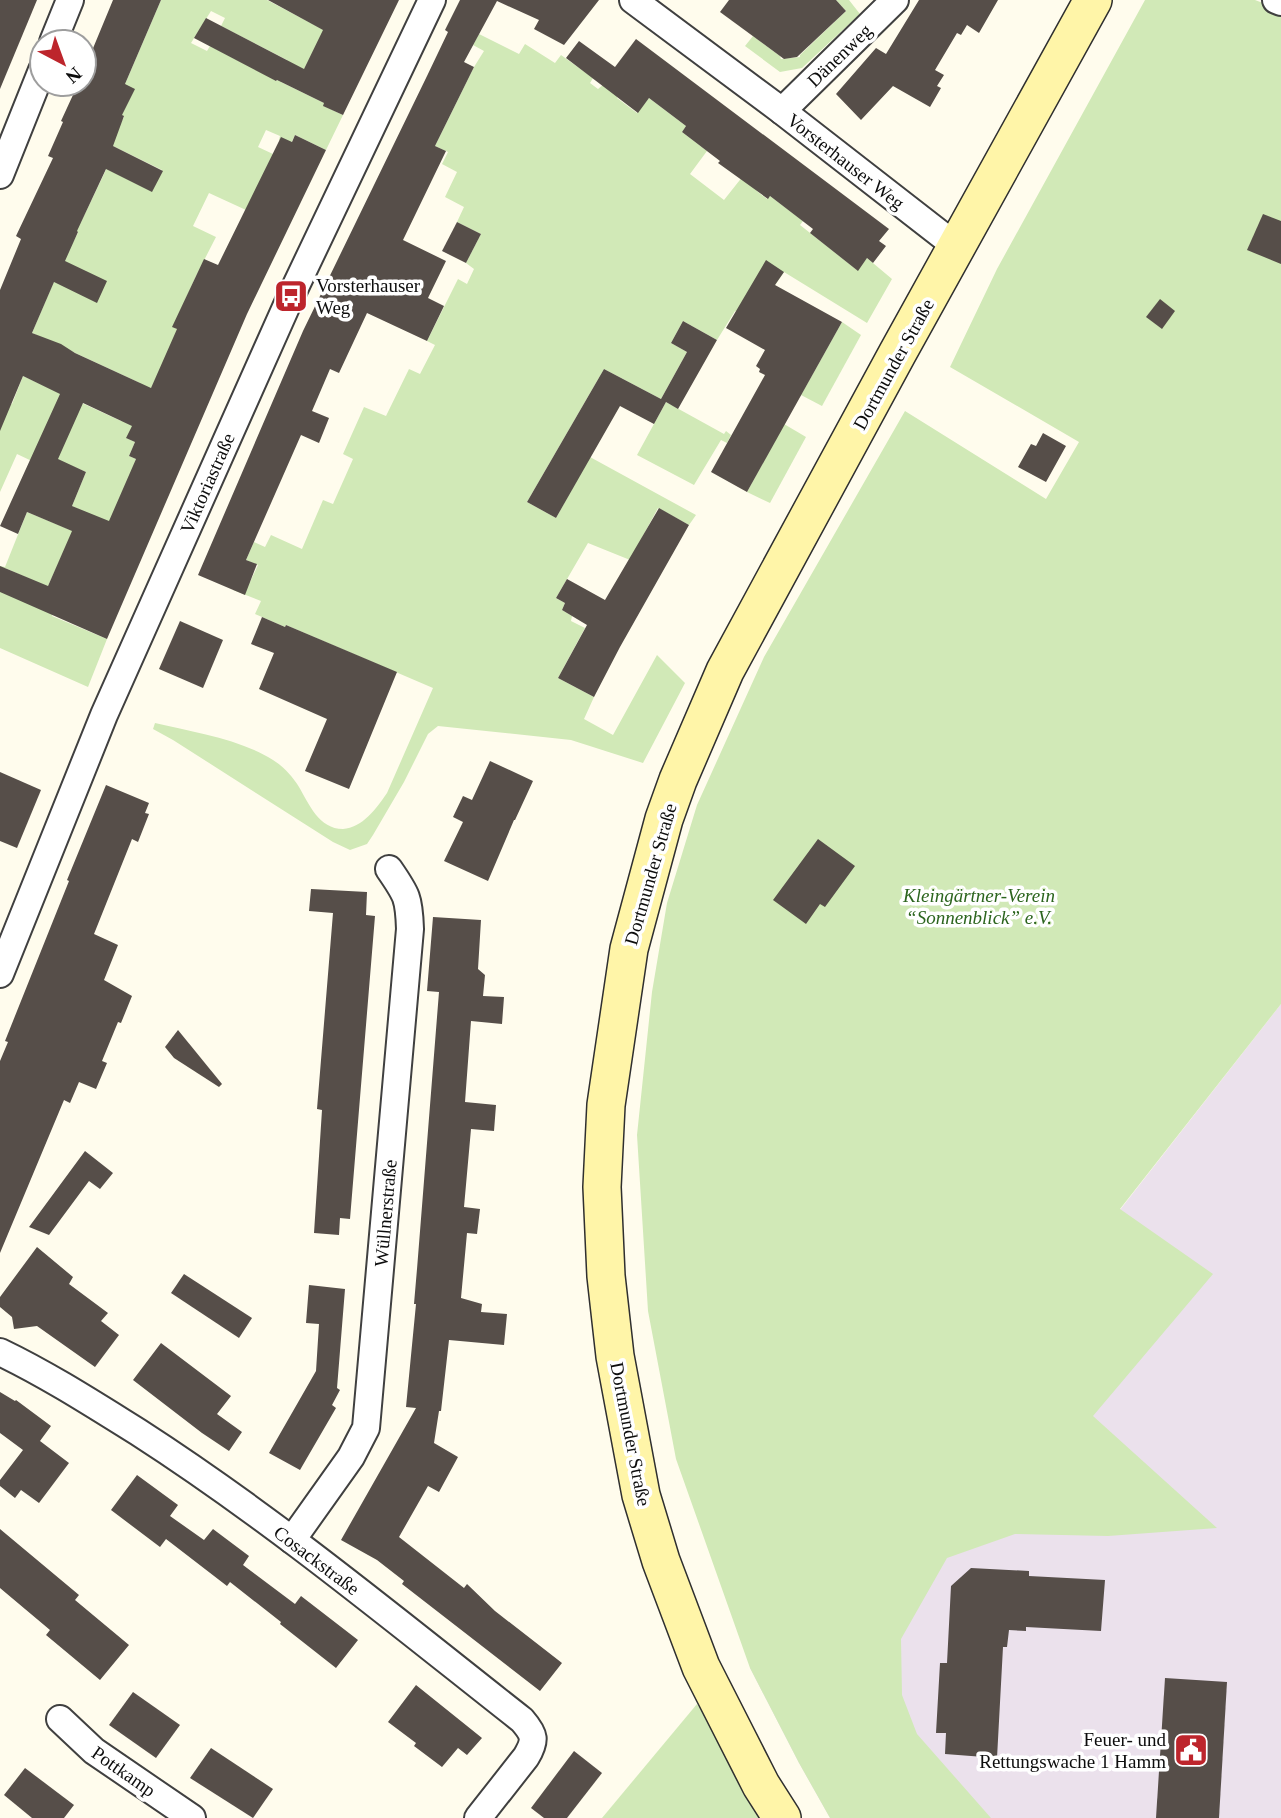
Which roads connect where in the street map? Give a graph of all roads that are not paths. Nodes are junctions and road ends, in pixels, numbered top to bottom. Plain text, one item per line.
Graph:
1 (70, 0) edge
2 (432, 0) edge
3 (633, 0) edge
4 (895, 0) edge
5 (1093, 0) edge
6 (1276, 0) edge
7 (1281, 2) edge
8 (59, 28) edge
9 (31, 98) edge
10 (782, 111) junction
11 (0, 175) edge
12 (957, 247) junction
13 (389, 869) dead end
14 (0, 974) edge
15 (0, 1352) edge
16 (292, 1540) junction
17 (60, 1719) dead end
18 (192, 1818) edge
19 (478, 1818) edge
20 (782, 1818) edge

1 - 8 street
2 - 14 street, Viktoriastraße
3 - 10 street, Vorsterhauser Weg
4 - 10 street, Dänenweg
5 - 12 main road, Dortmunder Straße
6 - 7 street
9 - 11 street
10 - 12 street, Vorsterhauser Weg
12 - 20 main road, Dortmunder Straße
13 - 16 street, Wüllnerstraße
15 - 16 street, Cosackstraße
16 - 19 street, Cosackstraße
17 - 18 street, Pottkamp

